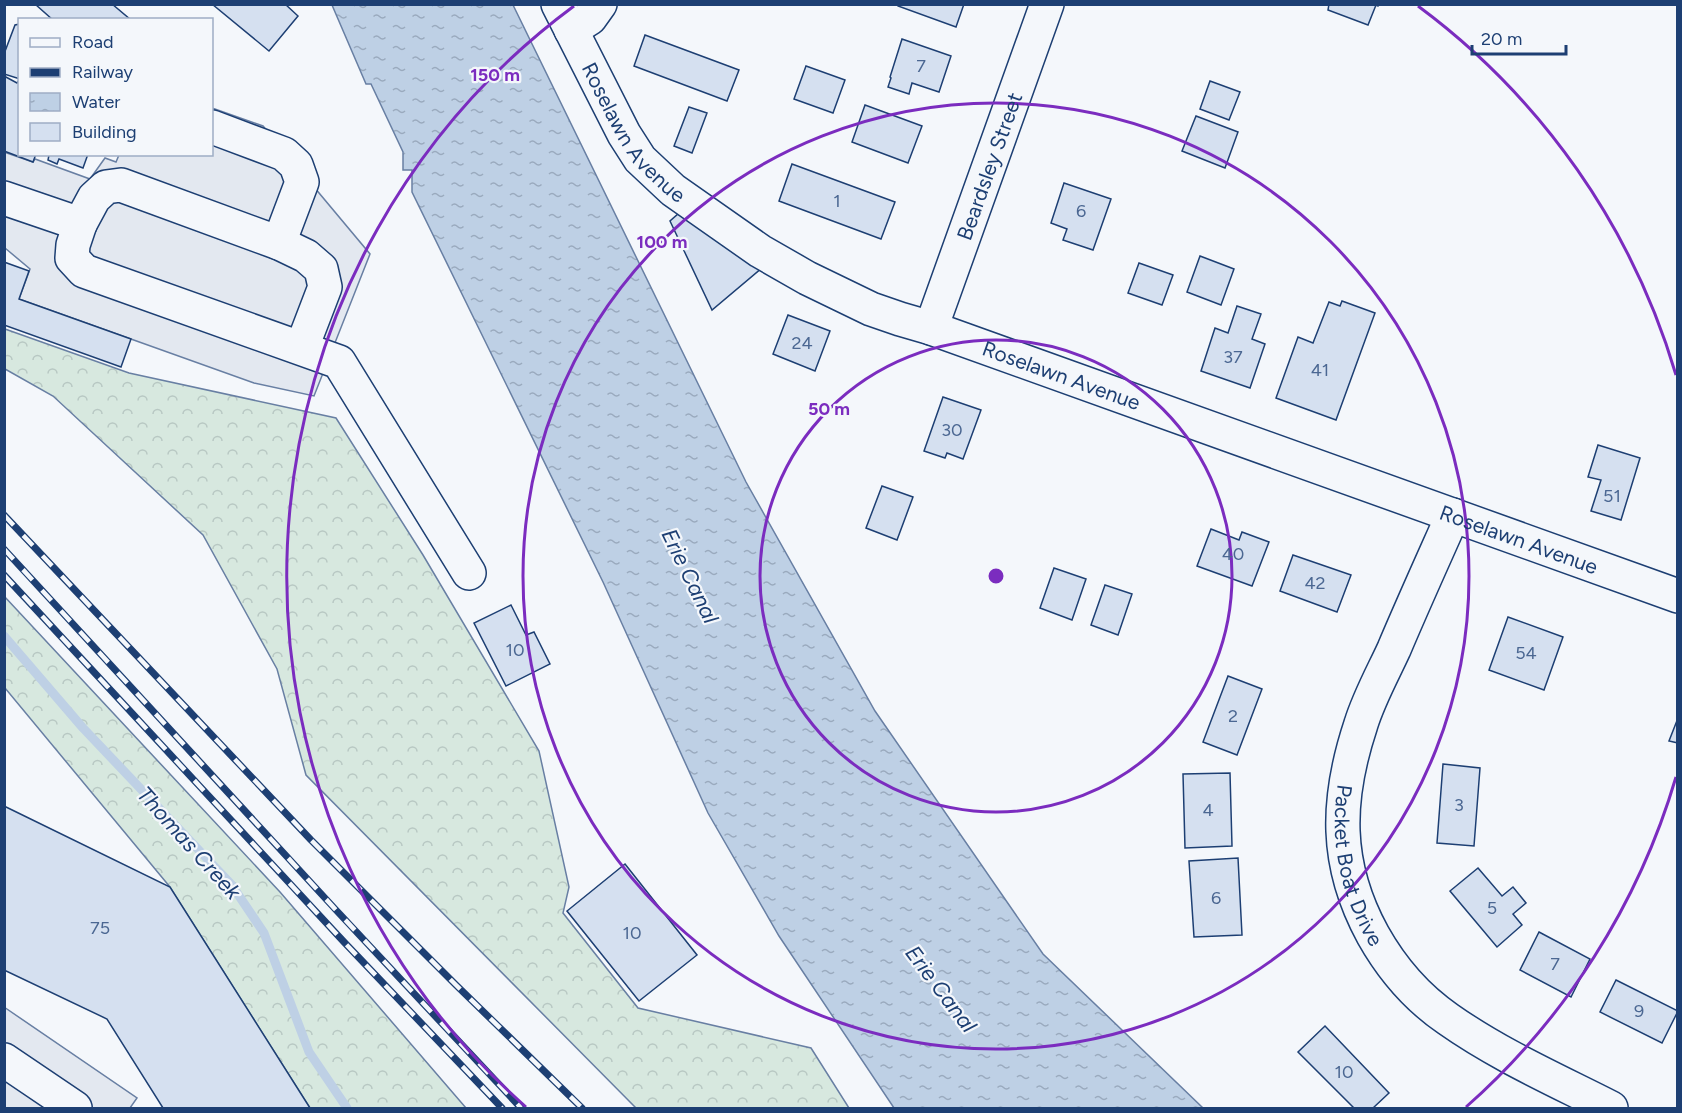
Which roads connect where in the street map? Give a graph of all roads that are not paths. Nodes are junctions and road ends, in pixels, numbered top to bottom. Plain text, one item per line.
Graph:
1 (600, 4) edge
2 (1047, 4) edge
3 (564, 17) edge
4 (213, 127) edge
5 (4, 198) edge
6 (80, 224) junction
7 (279, 243) junction
8 (931, 328) junction
9 (302, 347) junction
10 (1453, 515) junction
11 (469, 573) dead end
12 (1677, 596) edge
13 (4, 1060) edge
14 (75, 1108) edge
15 (1611, 1108) edge

1 - 3 street
2 - 8 street, Beardsley Street
3 - 8 street, Roselawn Avenue
4 - 7 street
5 - 6 street
6 - 7 street
6 - 9 street
7 - 9 street
8 - 10 street, Roselawn Avenue
9 - 11 street
10 - 12 street, Roselawn Avenue
10 - 15 street, Packet Boat Drive
13 - 14 street

